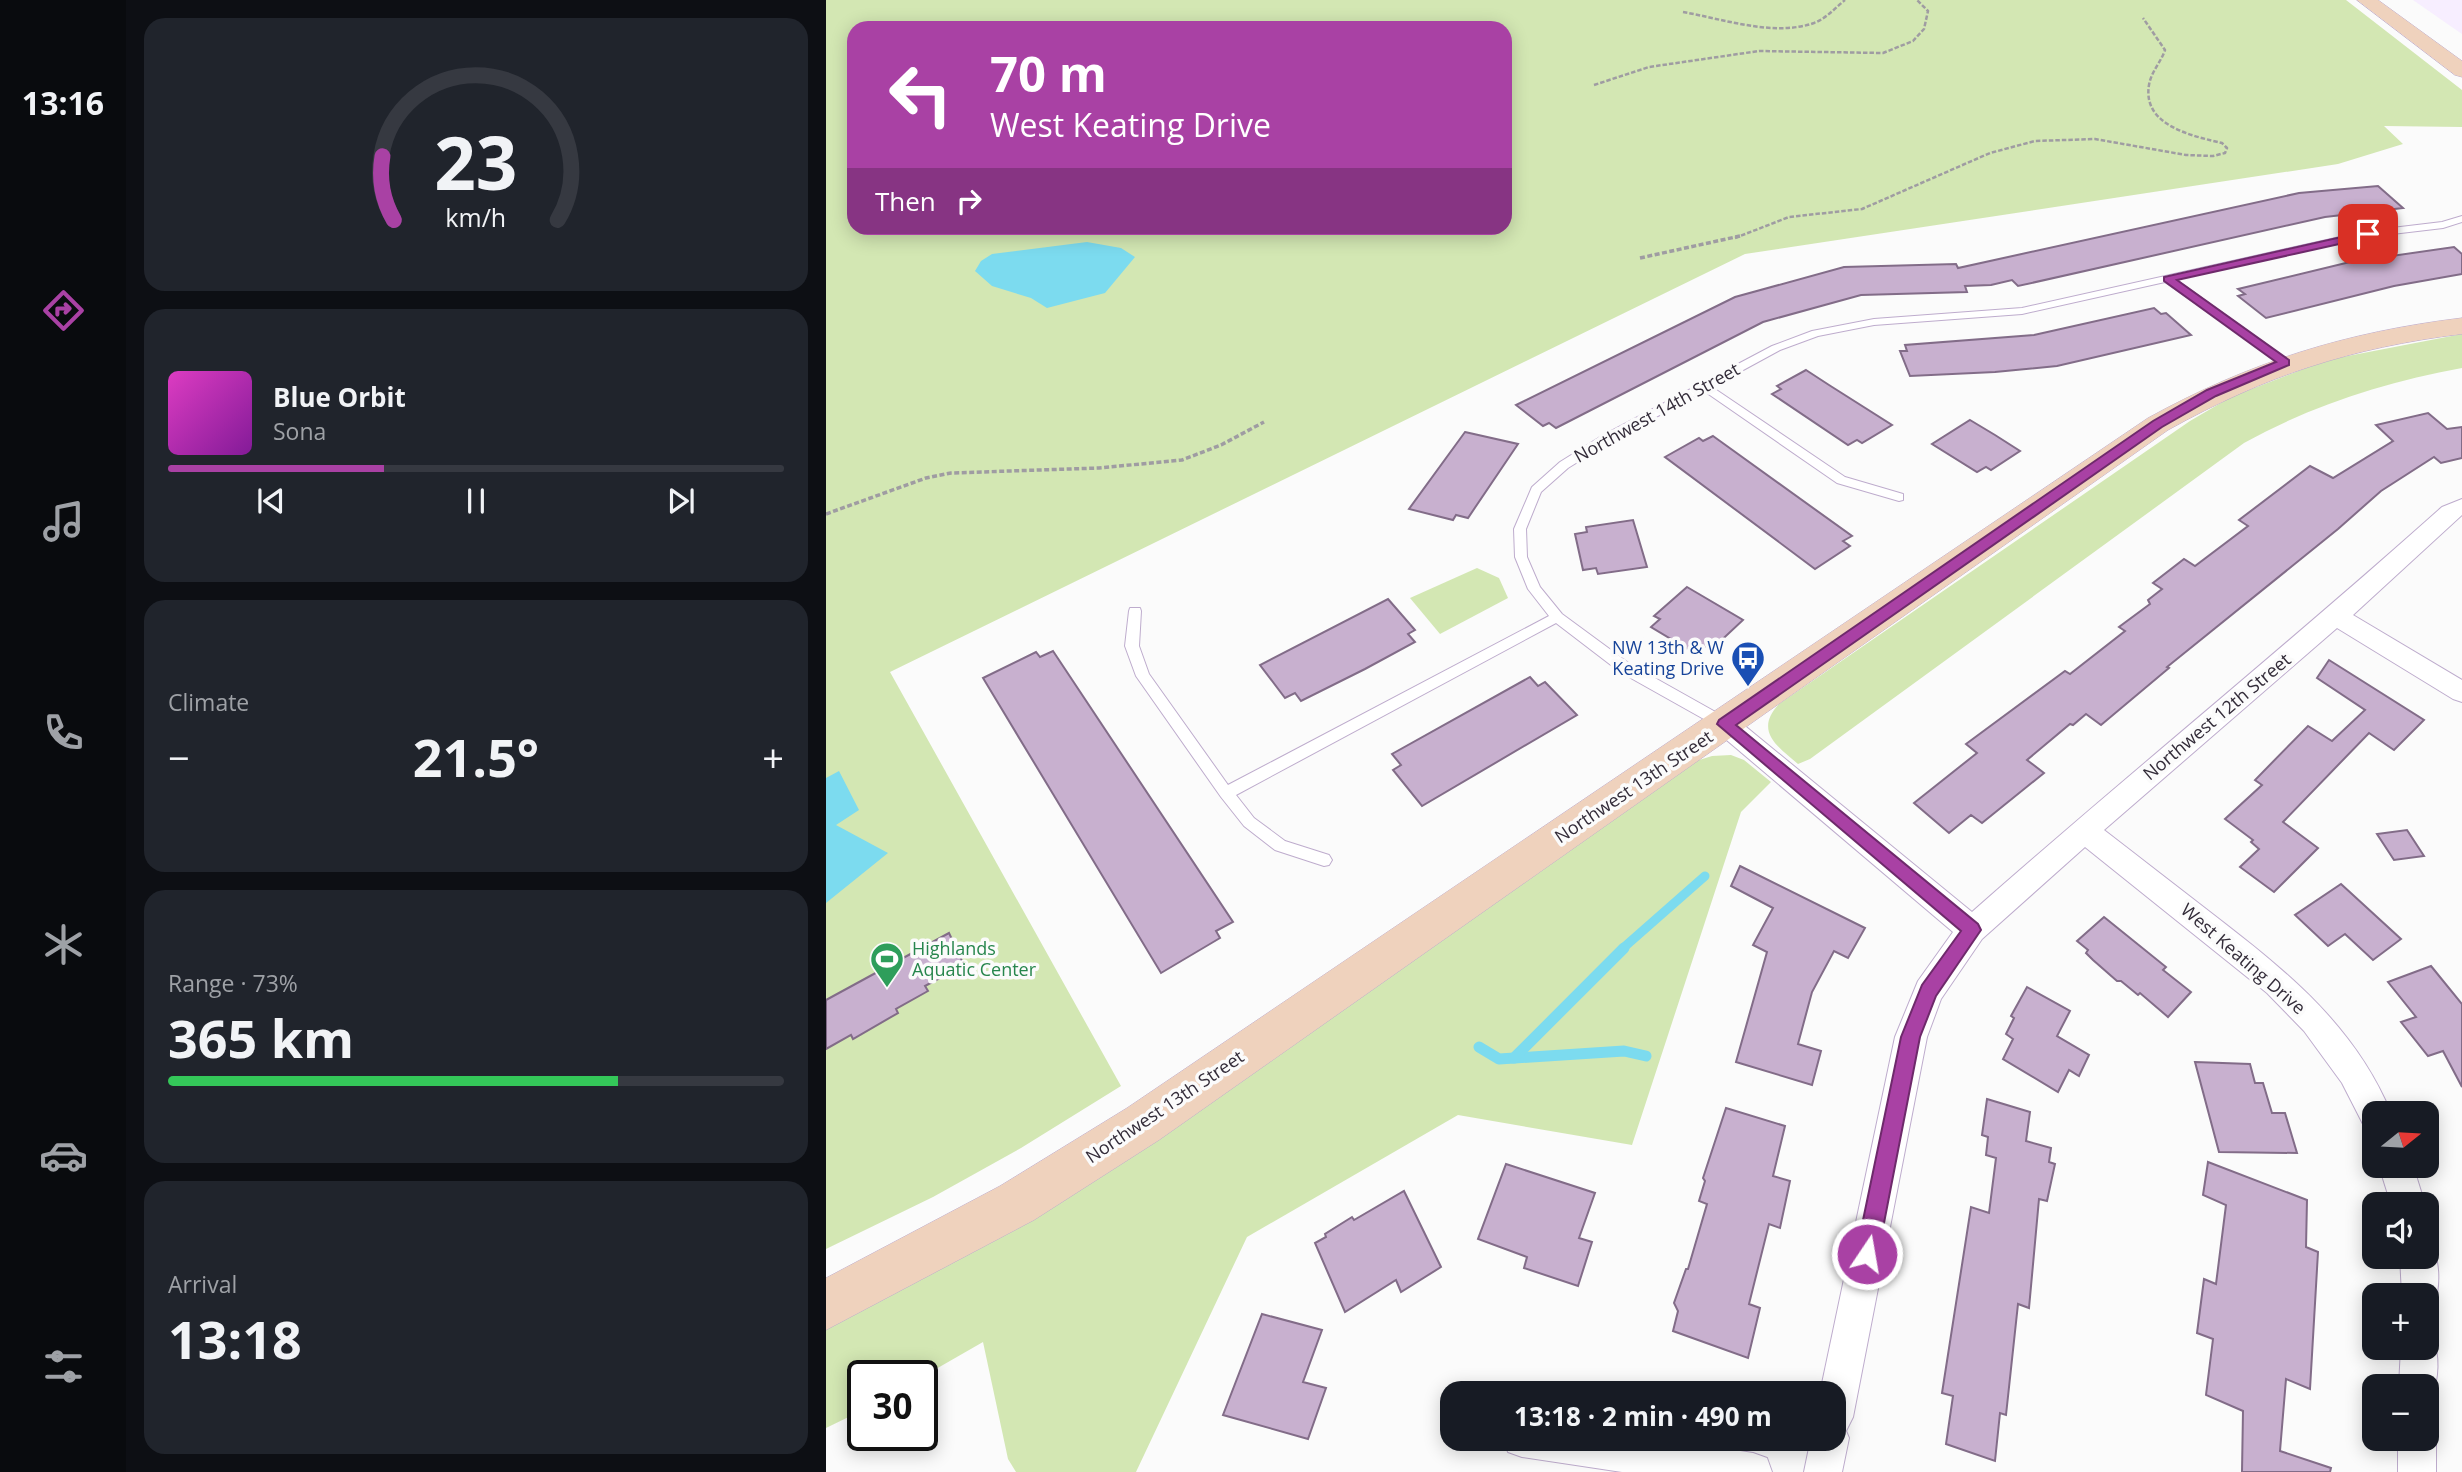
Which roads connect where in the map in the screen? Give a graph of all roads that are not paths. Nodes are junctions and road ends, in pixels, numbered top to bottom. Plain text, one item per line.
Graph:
1 (2366, 0) edge
2 (2386, 0) edge
3 (2462, 55) edge
4 (2462, 71) edge
5 (2462, 219) edge
6 (2168, 279) junction
7 (2462, 326) edge
8 (2285, 363) junction
9 (1705, 387) junction
10 (1899, 497) dead end
11 (2462, 506) edge
12 (1135, 611) dead end
13 (2336, 616) junction
14 (1557, 617) junction
15 (2462, 692) edge
16 (1725, 724) junction
17 (1226, 793) junction
18 (2084, 830) junction
19 (1324, 860) dead end
20 (1972, 930) junction
21 (2369, 1101) edge
22 (826, 1305) edge
23 (1841, 1381) edge
24 (1610, 1451) edge
25 (1827, 1451) edge
26 (2417, 1451) edge
27 (1753, 1472) edge
28 (1823, 1472) edge
29 (2417, 1472) edge

1 - 4 main road
2 - 3 main road
5 - 6 lane, Northwest 14th Street
6 - 8 lane
6 - 9 lane, Northwest 14th Street
7 - 8 main road, Northwest 13th Street
8 - 16 main road, Northwest 13th Street
9 - 10 lane
9 - 14 lane, Northwest 14th Street
11 - 13 street, Northwest 12th Street
12 - 17 lane
13 - 15 street
13 - 18 street, Northwest 12th Street
14 - 16 lane
14 - 17 lane
16 - 20 street
16 - 22 main road, Northwest 13th Street
17 - 19 lane
18 - 20 street, Northwest 12th Street
18 - 21 street, West Keating Drive
20 - 23 street, Northwest 12th Street
24 - 27 street
25 - 28 street
26 - 29 street

